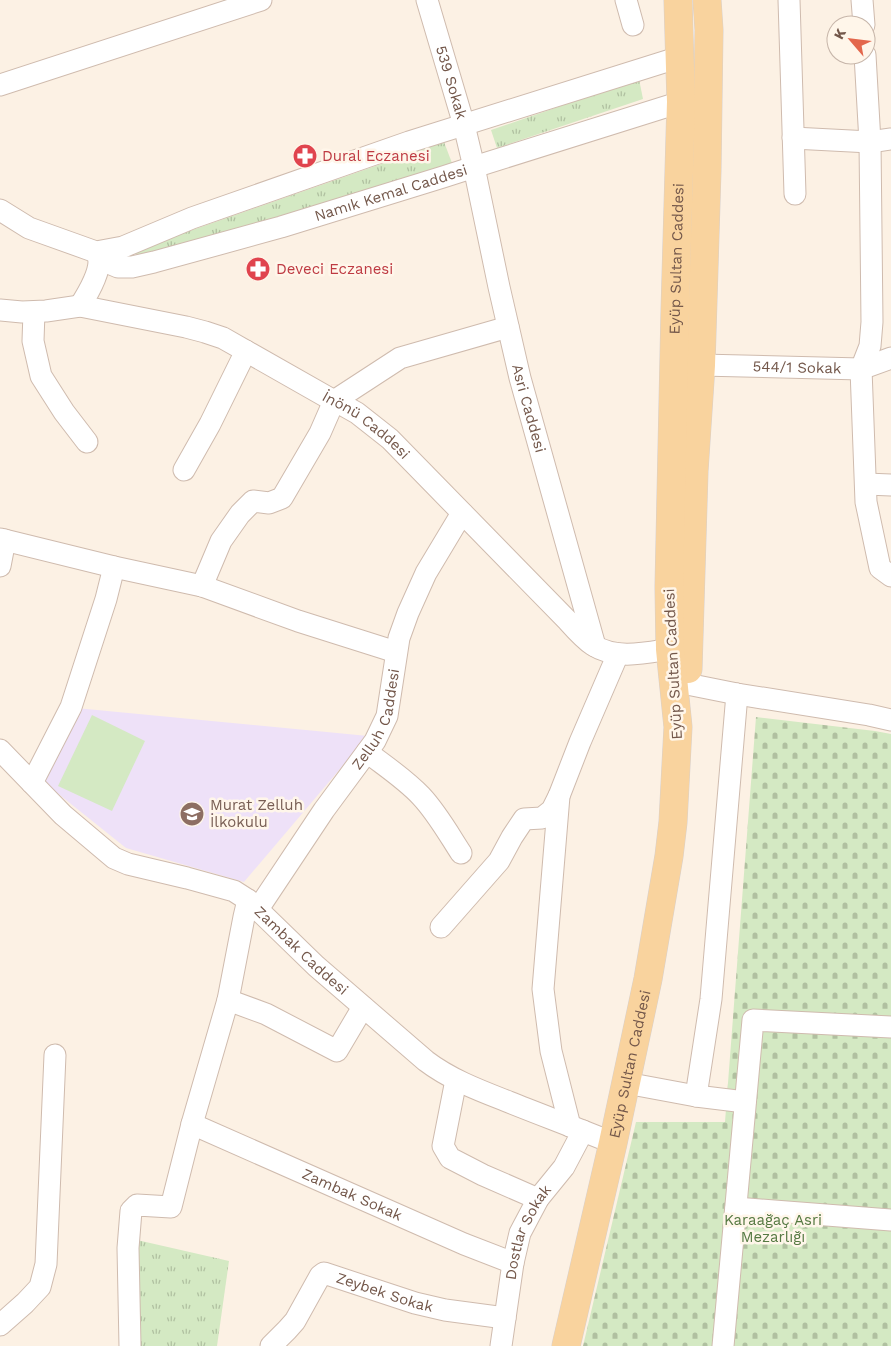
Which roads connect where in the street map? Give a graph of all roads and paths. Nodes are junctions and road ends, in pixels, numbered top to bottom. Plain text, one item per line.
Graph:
1 (261, 0) edge
2 (427, 0) edge
3 (626, 0) edge
4 (678, 0) edge
5 (707, 0) edge
6 (789, 0) edge
7 (862, 0) edge
8 (239, 4) edge
9 (863, 15) edge
10 (634, 25) dead end
11 (680, 57) junction
12 (866, 65) edge
13 (0, 85) edge
14 (681, 102) junction
15 (464, 125) junction
16 (793, 138) junction
17 (891, 139) edge
18 (870, 142) junction
19 (474, 167) junction
20 (795, 194) dead end
21 (3, 217) edge
22 (98, 255) junction
23 (80, 306) junction
24 (0, 310) edge
25 (34, 312) junction
26 (508, 327) junction
27 (246, 351) junction
28 (891, 358) edge
29 (701, 365) junction
30 (860, 368) junction
31 (334, 401) junction
32 (86, 442) dead end
33 (184, 470) dead end
34 (866, 484) junction
35 (891, 485) edge
36 (462, 513) junction
37 (3, 539) edge
38 (0, 566) edge
39 (114, 567) junction
40 (891, 576) edge
41 (202, 586) junction
42 (595, 646) junction
43 (670, 649) junction
44 (396, 652) junction
45 (618, 654) junction
46 (687, 684) junction
47 (737, 694) junction
48 (891, 720) edge
49 (678, 727) junction
50 (0, 750) edge
51 (367, 752) junction
52 (32, 783) junction
53 (559, 796) junction
54 (461, 852) dead end
55 (253, 904) junction
56 (442, 927) dead end
57 (228, 1000) junction
58 (363, 1007) junction
59 (891, 1027) edge
60 (55, 1055) dead end
61 (456, 1080) junction
62 (626, 1083) junction
63 (696, 1096) junction
64 (745, 1102) junction
65 (192, 1124) junction
66 (577, 1129) junction
67 (613, 1143) junction
68 (538, 1199) junction
69 (736, 1208) junction
70 (891, 1220) edge
71 (513, 1263) junction
72 (505, 1318) junction
73 (0, 1325) edge
74 (130, 1346) edge
75 (271, 1346) edge
76 (501, 1346) edge
77 (566, 1346) edge
78 (723, 1346) edge

1 - 8 street
2 - 15 street, 539 Sokak
3 - 10 street
4 - 11 main road, Eyüp Sultan Caddesi
5 - 29 main road
6 - 16 street
7 - 9 street
8 - 13 street
11 - 14 main road, Eyüp Sultan Caddesi
11 - 15 street
12 - 18 street
14 - 19 street, Namık Kemal Caddesi
14 - 43 main road, Eyüp Sultan Caddesi
15 - 19 street, 539 Sokak
15 - 22 street
16 - 18 street
16 - 20 street
17 - 18 street
18 - 30 street
19 - 22 street, Namık Kemal Caddesi
19 - 26 street, Asri Caddesi
21 - 22 street, Namık Kemal Caddesi
22 - 23 street
23 - 25 street, İnönü Caddesi
23 - 27 street, İnönü Caddesi
24 - 25 street, İnönü Caddesi
25 - 32 street
26 - 31 street
26 - 42 street, Asri Caddesi
27 - 31 street, İnönü Caddesi
27 - 33 street
28 - 30 street, 544/1 Sokak
29 - 30 street, 544/1 Sokak
29 - 46 main road
30 - 34 street
31 - 36 street, İnönü Caddesi
31 - 41 street
34 - 35 street
34 - 40 street
36 - 42 street, İnönü Caddesi
36 - 44 street, Zelluh Caddesi
37 - 38 street
37 - 39 street
39 - 41 street
39 - 52 street
41 - 44 street
42 - 45 street, İnönü Caddesi
43 - 45 street, İnönü Caddesi
43 - 49 main road, Eyüp Sultan Caddesi
44 - 51 street, Zelluh Caddesi
45 - 53 street
46 - 47 street
46 - 49 main road
47 - 48 street
47 - 63 street
49 - 62 main road, Eyüp Sultan Caddesi
50 - 52 street, Zambak Caddesi
51 - 54 street
51 - 55 street, Zelluh Caddesi
52 - 55 street, Zambak Caddesi
53 - 56 street
53 - 66 street
55 - 57 street
55 - 58 street, Zambak Caddesi
57 - 58 street
57 - 65 street
58 - 61 street, Zambak Caddesi
59 - 64 street
60 - 73 street
61 - 66 street, Zambak Caddesi
61 - 68 street
62 - 63 street
62 - 67 main road, Eyüp Sultan Caddesi
63 - 64 street
64 - 69 street
65 - 71 street, Zambak Sokak
65 - 74 street
66 - 67 street, Zambak Caddesi
66 - 68 street, Dostlar Sokak
67 - 77 main road, Eyüp Sultan Caddesi
68 - 71 street, Dostlar Sokak
69 - 70 street
69 - 78 street
71 - 72 street, Dostlar Sokak
72 - 75 street, Zeybek Sokak
72 - 76 street, Dostlar Sokak

